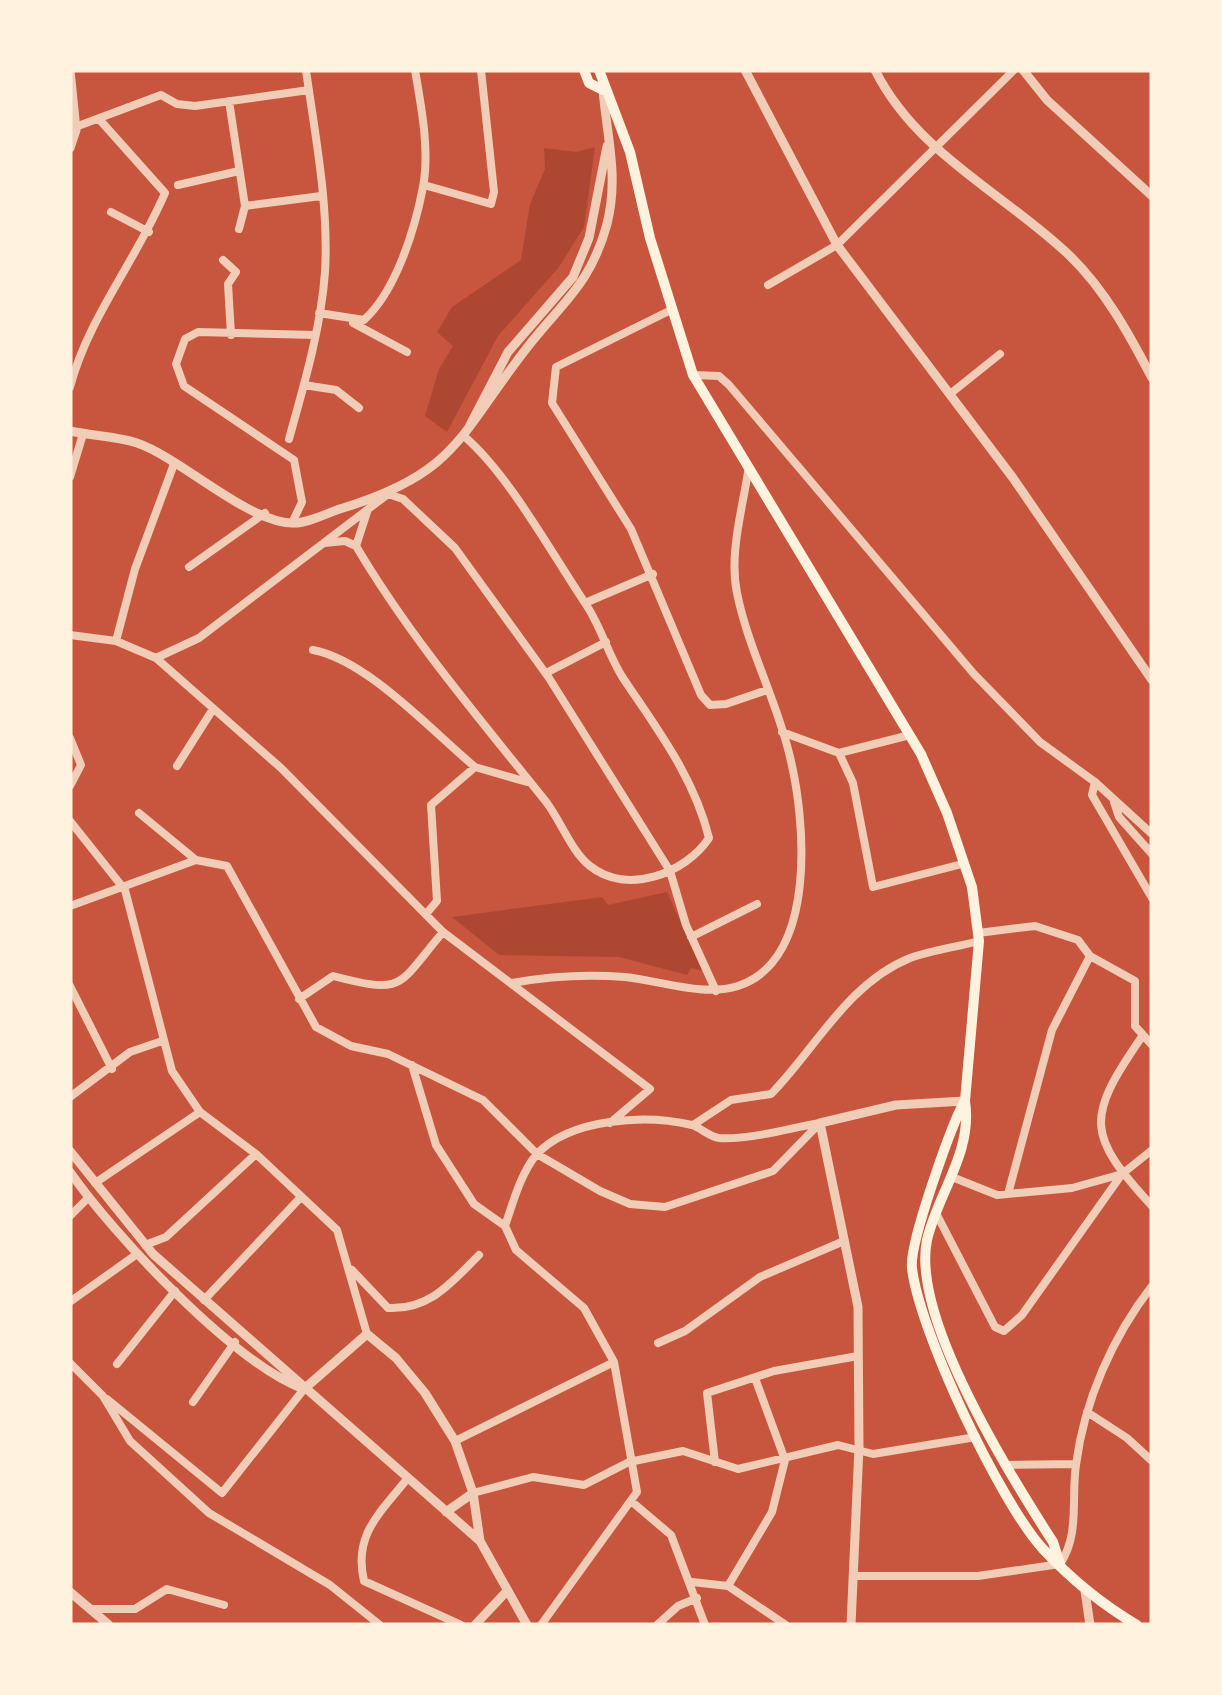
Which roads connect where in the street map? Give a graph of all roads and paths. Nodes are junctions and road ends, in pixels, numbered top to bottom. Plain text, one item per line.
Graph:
1 (70, 70) edge
2 (306, 70) edge
3 (415, 70) edge
4 (481, 70) edge
5 (584, 70) edge
6 (598, 70) edge
7 (745, 70) edge
8 (875, 70) edge
9 (1014, 70) edge
10 (1023, 70) edge
11 (309, 90) junction
12 (603, 90) junction
13 (229, 101) junction
14 (99, 120) junction
15 (73, 129) edge
16 (70, 148) edge
17 (934, 148) junction
18 (240, 171) junction
19 (178, 185) dead end
20 (424, 185) junction
21 (321, 196) junction
22 (1152, 196) edge
23 (244, 206) junction
24 (111, 212) dead end
25 (239, 229) dead end
26 (149, 232) junction
27 (837, 244) junction
28 (223, 260) dead end
29 (768, 285) dead end
30 (671, 310) junction
31 (319, 313) junction
32 (349, 321) junction
33 (315, 334) junction
34 (230, 335) junction
35 (408, 352) dead end
36 (1000, 354) dead end
37 (694, 375) junction
38 (1152, 378) edge
39 (304, 385) junction
40 (70, 386) edge
41 (950, 394) junction
42 (359, 408) dead end
43 (70, 431) edge
44 (83, 434) junction
45 (465, 437) junction
46 (289, 439) dead end
47 (174, 464) junction
48 (748, 472) junction
49 (70, 476) edge
50 (388, 494) junction
51 (367, 510) junction
52 (265, 513) junction
53 (292, 524) junction
54 (324, 543) junction
55 (356, 546) junction
56 (189, 567) dead end
57 (653, 574) junction
58 (585, 603) junction
59 (70, 635) edge
60 (116, 642) junction
61 (606, 642) junction
62 (312, 650) dead end
63 (156, 658) junction
64 (546, 673) junction
65 (1152, 680) edge
66 (767, 690) junction
67 (212, 709) junction
68 (782, 732) junction
69 (910, 735) junction
70 (70, 738) edge
71 (839, 752) junction
72 (178, 766) dead end
73 (476, 767) junction
74 (527, 782) junction
75 (1095, 782) junction
76 (70, 786) edge
77 (1112, 798) junction
78 (139, 813) dead end
79 (70, 821) edge
80 (1152, 834) edge
81 (1152, 854) edge
82 (196, 860) junction
83 (962, 864) junction
84 (670, 870) junction
85 (125, 890) junction
86 (1152, 898) edge
87 (757, 904) dead end
88 (70, 906) edge
89 (426, 914) junction
90 (443, 932) junction
91 (978, 937) junction
92 (691, 938) junction
93 (1090, 956) junction
94 (512, 983) junction
95 (70, 986) edge
96 (716, 992) junction
97 (299, 999) junction
98 (1142, 1038) junction
99 (162, 1041) junction
100 (1152, 1046) edge
101 (412, 1065) junction
102 (112, 1069) junction
103 (70, 1097) edge
104 (965, 1101) junction
105 (200, 1112) junction
106 (610, 1123) junction
107 (820, 1123) junction
108 (693, 1126) junction
109 (70, 1150) edge
110 (1152, 1150) edge
111 (256, 1154) junction
112 (537, 1154) junction
113 (70, 1172) edge
114 (1122, 1174) junction
115 (952, 1177) junction
116 (94, 1183) junction
117 (1008, 1194) junction
118 (301, 1197) junction
119 (88, 1198) junction
120 (1152, 1206) edge
121 (70, 1216) edge
122 (937, 1216) junction
123 (505, 1226) junction
124 (844, 1240) junction
125 (146, 1245) junction
126 (137, 1254) junction
127 (480, 1255) dead end
128 (349, 1267) junction
129 (1152, 1286) edge
130 (175, 1291) junction
131 (204, 1300) junction
132 (72, 1301) edge
133 (368, 1334) junction
134 (235, 1342) junction
135 (658, 1343) dead end
136 (858, 1356) junction
137 (614, 1362) junction
138 (70, 1363) edge
139 (117, 1364) dead end
140 (755, 1378) junction
141 (304, 1389) junction
142 (103, 1396) junction
143 (193, 1402) dead end
144 (1087, 1412) junction
145 (976, 1436) junction
146 (455, 1441) junction
147 (859, 1447) junction
148 (785, 1460) junction
149 (1152, 1461) edge
150 (629, 1462) junction
151 (715, 1462) junction
152 (1076, 1464) junction
153 (1006, 1465) junction
154 (407, 1479) junction
155 (473, 1493) junction
156 (631, 1500) junction
157 (446, 1512) junction
158 (480, 1541) junction
159 (1060, 1564) junction
160 (853, 1576) junction
161 (692, 1582) junction
162 (728, 1586) junction
163 (1084, 1591) junction
164 (70, 1592) edge
165 (506, 1592) junction
166 (697, 1598) junction
167 (224, 1605) dead end
168 (86, 1609) junction
169 (110, 1625) edge
170 (380, 1625) edge
171 (460, 1625) edge
172 (475, 1625) edge
173 (527, 1625) edge
174 (541, 1625) edge
175 (657, 1625) edge
176 (706, 1625) edge
177 (786, 1625) edge
178 (851, 1625) edge
179 (1090, 1625) edge
180 (1137, 1625) edge

1 - 15 street
2 - 11 street
3 - 20 street
4 - 20 street
5 - 12 main road
6 - 12 main road
7 - 27 street
8 - 17 street
9 - 17 street
10 - 22 street
11 - 13 street
11 - 21 street
12 - 30 main road
12 - 45 street
13 - 14 street
13 - 18 street
14 - 15 street
14 - 26 street
15 - 16 street
17 - 27 street
17 - 38 street
18 - 19 street
18 - 23 street
20 - 32 street
21 - 23 street
21 - 31 street
23 - 25 street
24 - 26 street
26 - 40 street
27 - 29 street
27 - 41 street
28 - 34 street
30 - 37 main road
30 - 57 street
31 - 32 street
31 - 33 street
32 - 35 street
33 - 34 street
33 - 39 street
34 - 53 street
36 - 41 street
37 - 48 main road
37 - 75 street
39 - 42 street
39 - 46 street
41 - 65 street
43 - 44 street
44 - 47 street
44 - 49 street
45 - 50 street
45 - 58 street
47 - 52 street
47 - 60 street
48 - 66 street
48 - 69 main road
50 - 51 street
50 - 53 street
50 - 64 street
51 - 54 street
51 - 55 street
52 - 53 street
52 - 56 street
54 - 55 street
54 - 63 street
55 - 74 street
57 - 58 street
57 - 66 street
58 - 61 street
59 - 60 street
60 - 63 street
61 - 64 street
61 - 84 street
62 - 73 street
63 - 67 street
64 - 84 street
66 - 68 street
67 - 72 street
67 - 89 street
68 - 71 street
68 - 96 street
69 - 71 street
69 - 83 main road
70 - 76 street
71 - 83 street
73 - 74 street
73 - 89 street
74 - 84 street
75 - 77 street
75 - 86 street
77 - 80 street
77 - 81 street
78 - 82 street
79 - 85 street
82 - 85 street
82 - 97 street
83 - 91 main road
84 - 92 street
85 - 88 street
85 - 99 street
87 - 92 street
89 - 90 street
90 - 94 street
90 - 97 street
91 - 93 street
91 - 104 main road
91 - 108 street
92 - 96 street
93 - 98 street
93 - 117 street
94 - 96 street
94 - 106 street
95 - 102 street
97 - 101 street
98 - 100 street
98 - 114 street
99 - 102 street
99 - 105 street
101 - 112 street
101 - 123 street
102 - 103 street
104 - 107 street
104 - 115 main road
104 - 145 main road
105 - 111 street
105 - 116 street
106 - 108 street
106 - 112 street
107 - 108 street
107 - 112 street
107 - 124 street
109 - 116 street
110 - 114 street
111 - 118 street
111 - 125 street
112 - 123 street
113 - 119 street
114 - 117 street
114 - 120 street
114 - 122 street
115 - 117 street
115 - 122 main road
116 - 125 street
118 - 128 street
118 - 131 street
119 - 121 street
119 - 126 street
122 - 153 main road
123 - 137 street
124 - 135 street
124 - 136 street
125 - 126 street
125 - 131 street
126 - 130 street
126 - 132 street
127 - 128 street
128 - 133 street
129 - 144 street
130 - 134 street
130 - 139 street
131 - 141 street
133 - 141 street
133 - 146 street
134 - 141 street
134 - 143 street
136 - 140 street
136 - 147 street
137 - 146 street
137 - 150 street
138 - 142 street
140 - 148 street
140 - 151 street
141 - 142 street
141 - 154 street
142 - 170 street
144 - 149 street
144 - 152 street
145 - 147 street
145 - 159 main road
146 - 155 street
147 - 148 street
147 - 160 street
148 - 151 street
148 - 162 street
150 - 151 street
150 - 155 street
150 - 156 street
152 - 153 street
152 - 159 street
153 - 159 main road
154 - 157 street
154 - 171 street
155 - 157 street
155 - 158 street
156 - 161 street
156 - 174 street
157 - 158 street
158 - 165 street
159 - 160 street
159 - 163 main road
160 - 178 street
161 - 162 street
161 - 166 street
162 - 177 street
163 - 179 street
163 - 180 main road
164 - 168 street
165 - 172 street
165 - 173 street
166 - 175 street
166 - 176 street
167 - 168 street
168 - 169 street

